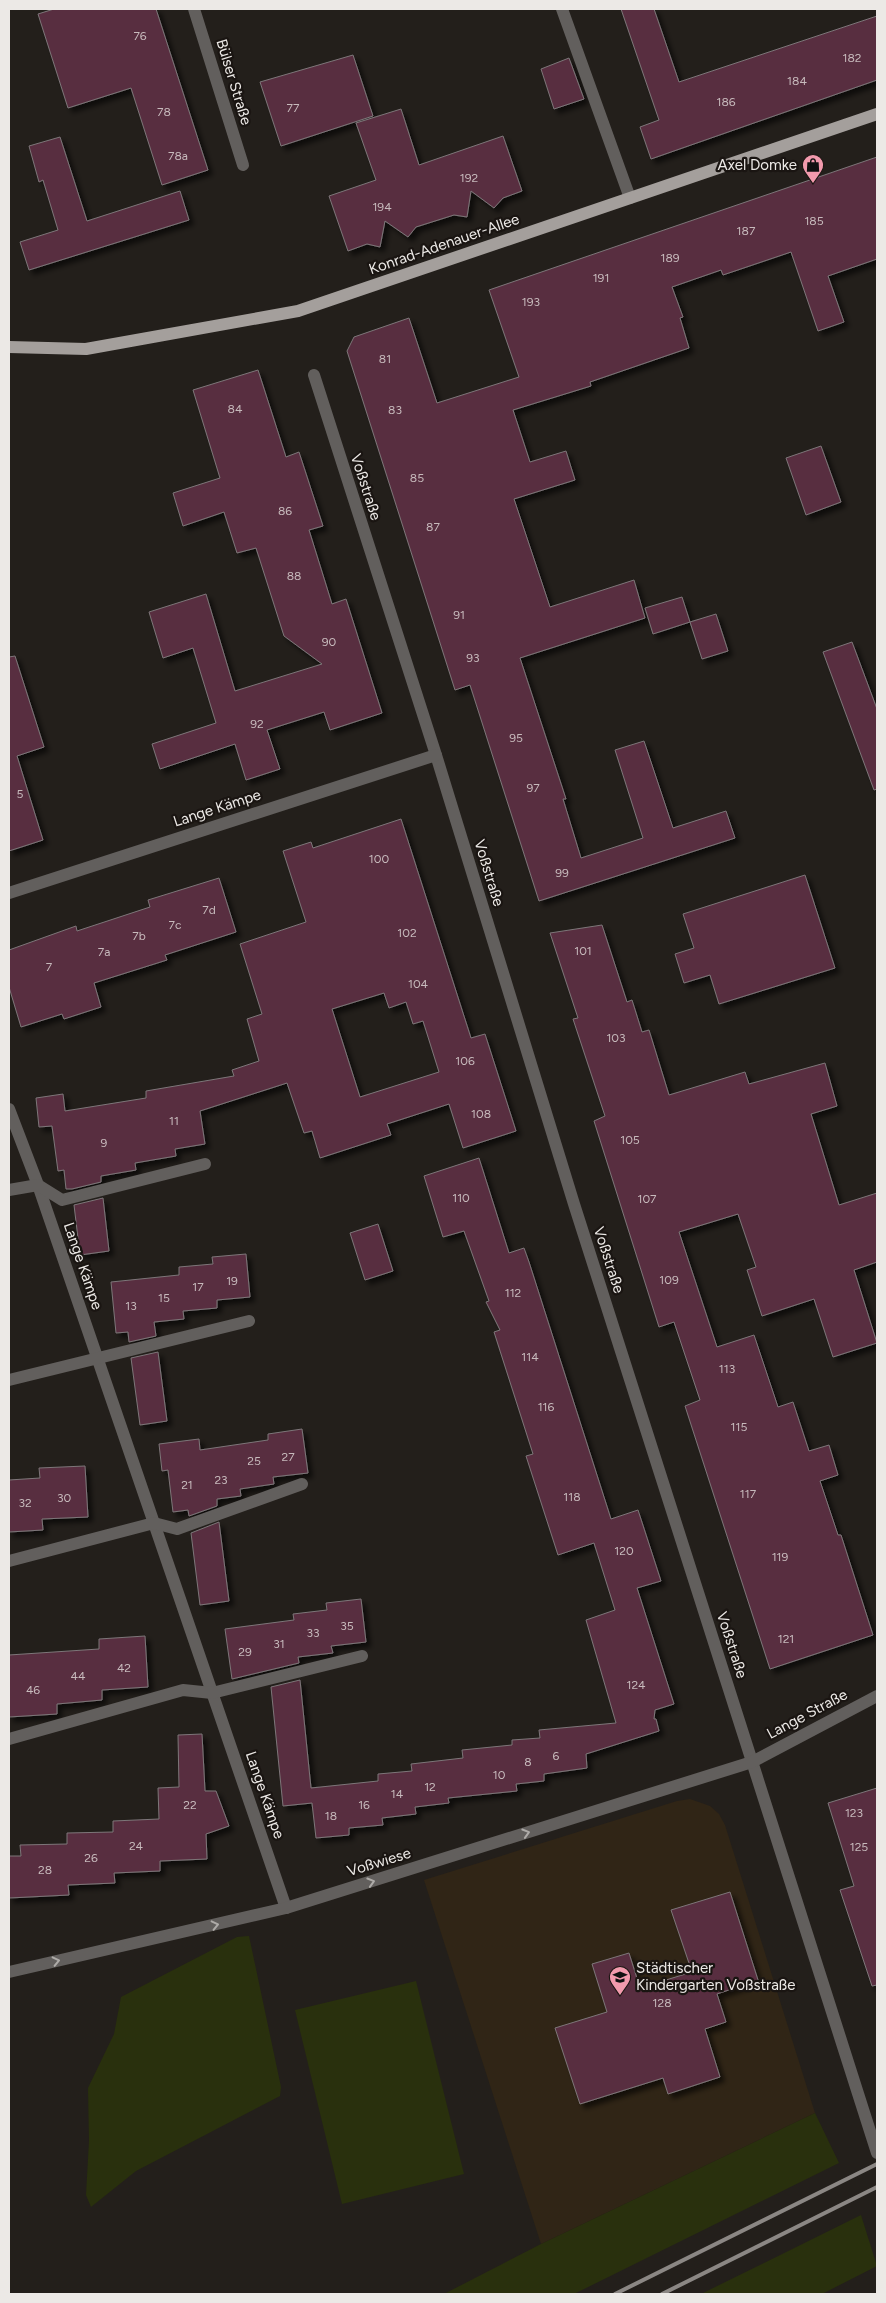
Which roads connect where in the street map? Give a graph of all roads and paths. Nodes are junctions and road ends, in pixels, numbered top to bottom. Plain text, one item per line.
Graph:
1 (194, 9) edge
2 (562, 9) edge
3 (877, 114) edge
4 (243, 165) dead end
5 (630, 198) junction
6 (9, 347) edge
7 (314, 375) dead end
8 (436, 755) junction
9 (9, 893) edge
10 (9, 1109) edge
11 (205, 1164) dead end
12 (38, 1185) junction
13 (9, 1190) edge
14 (249, 1321) dead end
15 (97, 1357) junction
16 (9, 1380) edge
17 (302, 1484) dead end
18 (154, 1523) junction
19 (9, 1561) edge
20 (362, 1656) dead end
21 (212, 1693) junction
22 (877, 1696) edge
23 (9, 1739) edge
24 (752, 1762) junction
25 (286, 1908) junction
26 (9, 1972) edge
27 (876, 2150) edge

1 - 4 street, Bülser Straße
2 - 5 street
3 - 5 main road, Konrad-Adenauer-Allee
5 - 6 main road, Konrad-Adenauer-Allee
7 - 8 street, Voßstraße
8 - 9 street, Lange Kämpe
8 - 24 street, Voßstraße
10 - 12 street, Lange Kämpe
11 - 12 street
12 - 13 street
12 - 15 street, Lange Kämpe
14 - 15 street
15 - 16 street
15 - 18 street, Lange Kämpe
17 - 18 street
18 - 19 street
18 - 21 street, Lange Kämpe
20 - 21 street
21 - 23 street
21 - 25 street, Lange Kämpe
22 - 24 street, Lange Straße
25 -> 24 street, Voßwiese
24 - 27 street, Voßstraße
26 -> 25 street, Voßwiese

